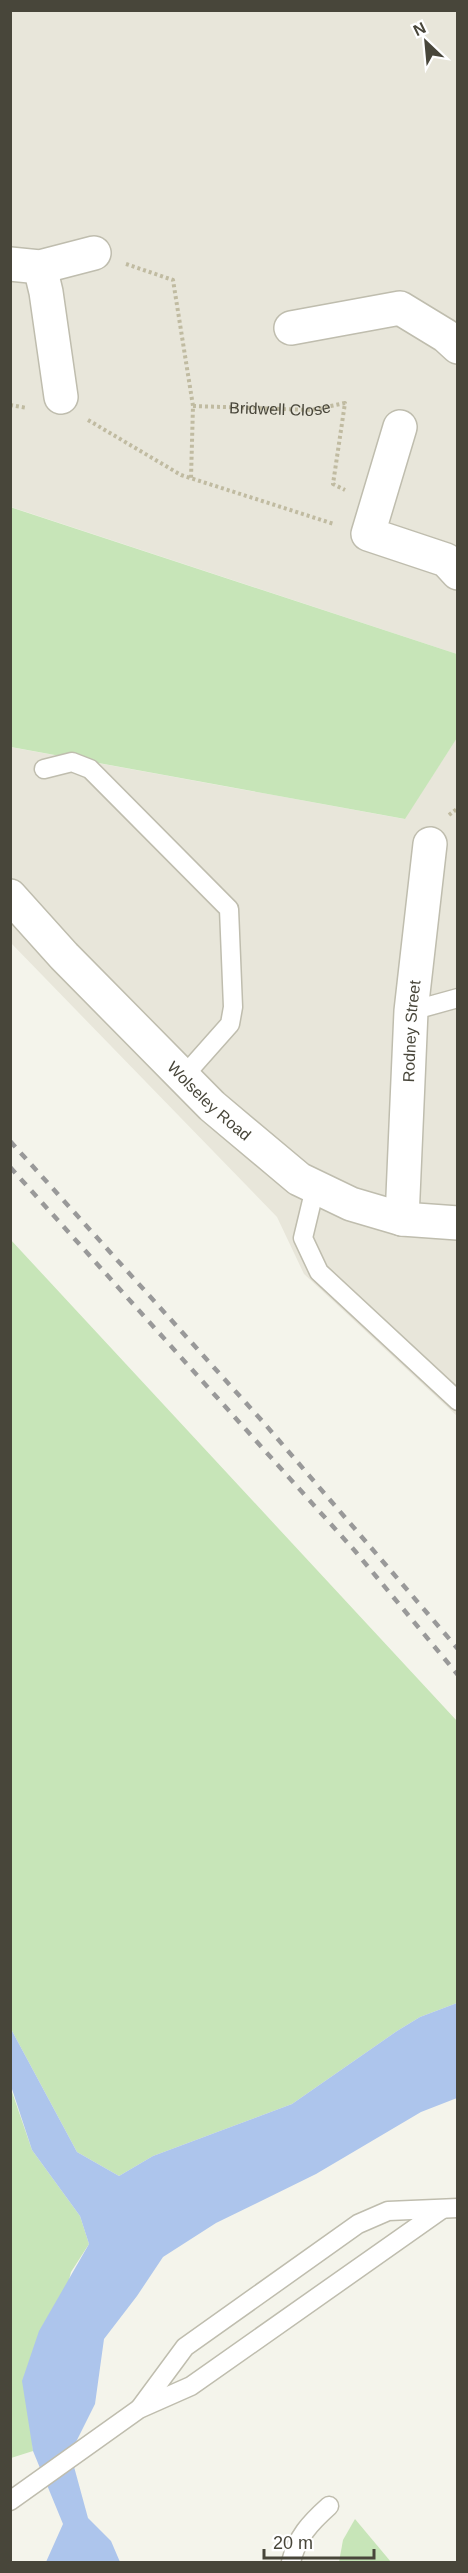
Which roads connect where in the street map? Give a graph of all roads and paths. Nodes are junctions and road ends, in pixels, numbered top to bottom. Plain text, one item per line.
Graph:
1 (94, 253) joint
2 (25, 266) edge
3 (291, 328) dead end
4 (458, 347) edge
5 (10, 405) edge
6 (193, 406) junction
7 (58, 408) junction
8 (400, 427) dead end
9 (191, 478) junction
10 (378, 503) junction
11 (368, 534) junction
12 (458, 573) edge
13 (44, 770) dead end
14 (430, 844) dead end
15 (10, 896) edge
16 (458, 998) edge
17 (411, 1011) junction
18 (183, 1077) junction
19 (315, 1188) junction
20 (402, 1219) junction
21 (458, 1223) edge
22 (458, 1401) edge
23 (449, 2209) edge
24 (139, 2409) junction
25 (10, 2501) edge
26 (329, 2506) dead end
27 (291, 2562) edge

1 - 2 street
1 - 6 path
2 - 7 street
3 - 4 street
5 - 7 path
6 - 9 path
6 - 10 path, Bridwell Close
7 - 9 path
8 - 10 street
9 - 11 path
10 - 11 street
11 - 12 street
13 - 18 lane
14 - 17 street, Rodney Street
15 - 18 street, Wolseley Road
16 - 17 lane
17 - 20 street, Rodney Street
18 - 19 street, Wolseley Road
19 - 20 street, Wolseley Road
19 - 22 lane
20 - 21 street, Wolseley Road
23 - 24 lane
23 - 24 lane
24 - 25 lane
26 - 27 lane

